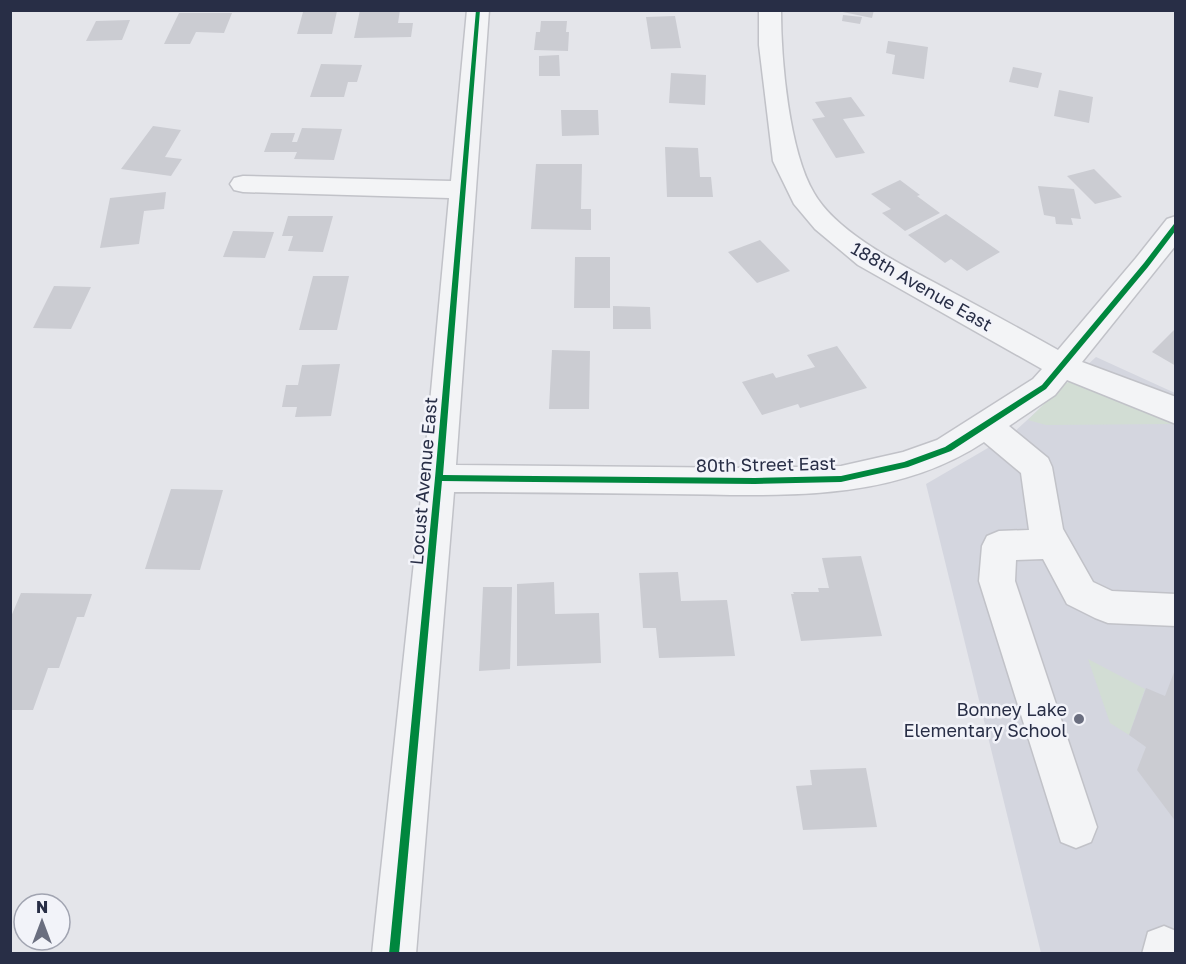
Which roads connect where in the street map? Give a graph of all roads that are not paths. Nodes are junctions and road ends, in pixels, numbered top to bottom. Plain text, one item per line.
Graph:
1 (478, 10) edge
2 (770, 10) edge
3 (243, 184) dead end
4 (463, 190) junction
5 (1176, 225) edge
6 (1062, 366) junction
7 (1176, 412) edge
8 (987, 426) junction
9 (439, 478) junction
10 (1053, 544) junction
11 (1176, 610) edge
12 (1076, 827) dead end
13 (394, 954) edge

1 - 4 street, Locust Avenue East
2 - 6 street, 188th Avenue East
3 - 4 street
4 - 9 street, Locust Avenue East
5 - 6 street, 80th Street East
6 - 7 street, 188th Avenue East
6 - 8 street, 80th Street East
8 - 9 street, 80th Street East
8 - 10 street
9 - 13 street, Locust Avenue East
10 - 11 street
10 - 12 street

